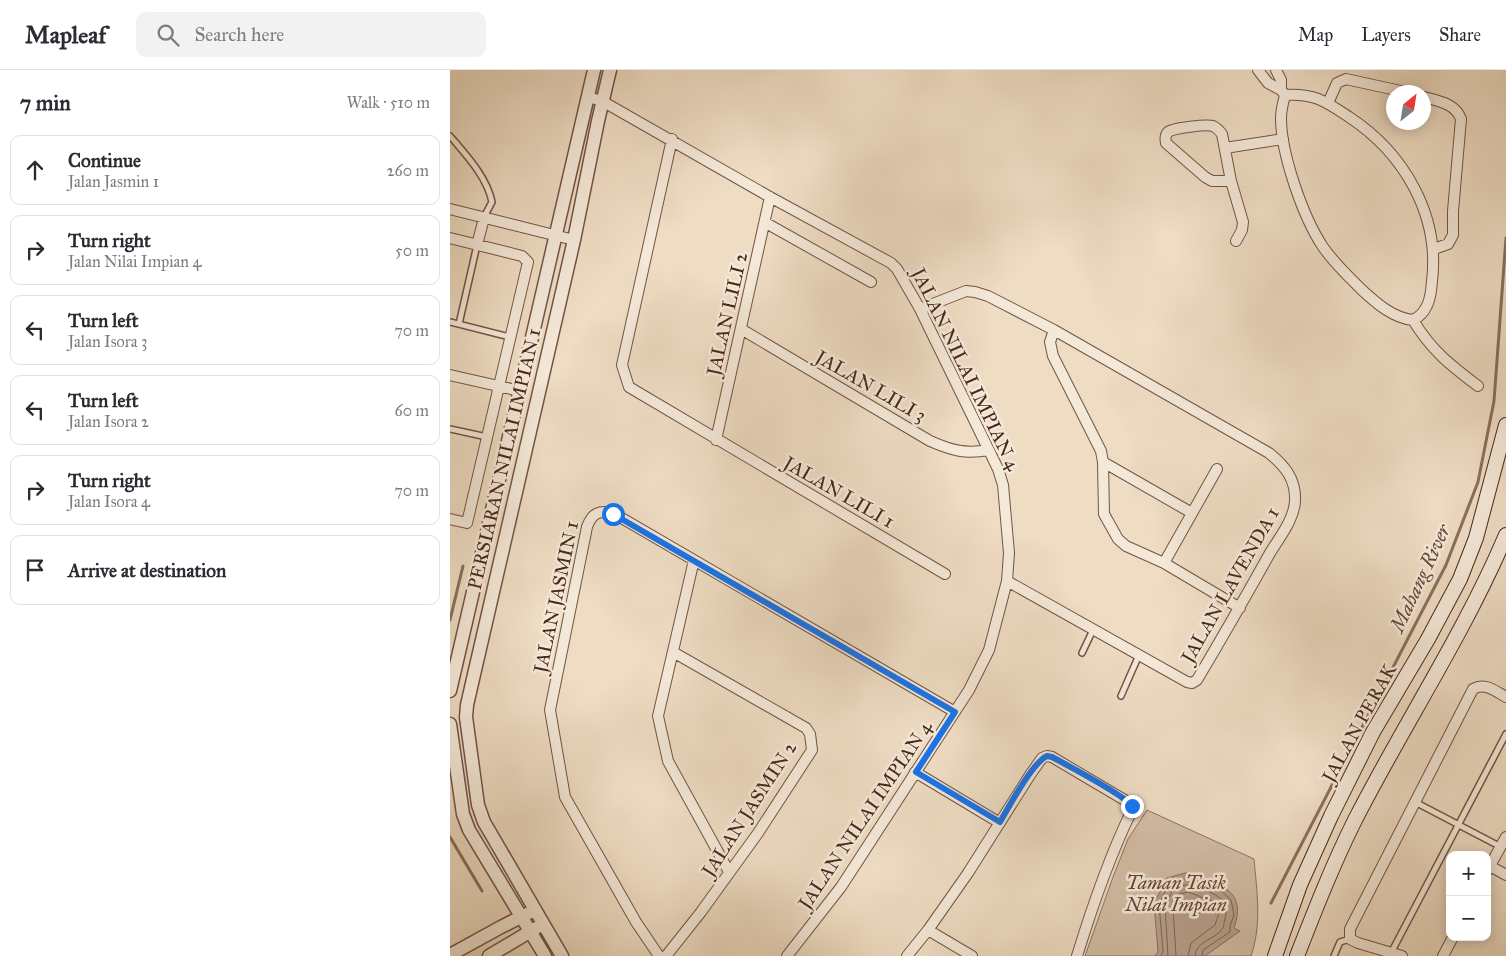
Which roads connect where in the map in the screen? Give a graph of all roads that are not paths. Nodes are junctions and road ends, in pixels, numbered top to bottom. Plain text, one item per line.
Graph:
1 (594, 70) edge
2 (610, 70) edge
3 (1258, 70) edge
4 (1276, 70) edge
5 (1386, 87) edge
6 (1283, 93) junction
7 (588, 96) junction
8 (1431, 99) edge
9 (602, 101) junction
10 (1328, 103) junction
11 (450, 136) edge
12 (672, 139) junction
13 (1283, 139) junction
14 (1225, 148) junction
15 (1231, 181) junction
16 (770, 197) junction
17 (450, 209) edge
18 (484, 218) junction
19 (766, 223) junction
20 (557, 236) junction
21 (450, 238) edge
22 (574, 240) junction
23 (1236, 241) dead end
24 (477, 245) junction
25 (1434, 249) junction
26 (871, 282) dead end
27 (920, 309) junction
28 (1413, 320) junction
29 (450, 322) edge
30 (458, 324) junction
31 (741, 329) junction
32 (1054, 330) junction
33 (510, 337) junction
34 (450, 375) edge
35 (499, 386) junction
36 (1478, 386) dead end
37 (520, 391) junction
38 (1506, 425) edge
39 (450, 429) edge
40 (487, 438) junction
41 (716, 440) junction
42 (989, 450) junction
43 (1103, 462) junction
44 (1217, 469) dead end
45 (1192, 514) junction
46 (450, 518) edge
47 (1506, 535) edge
48 (694, 560) junction
49 (1164, 563) junction
50 (945, 574) dead end
51 (1007, 581) junction
52 (1240, 608) junction
53 (1093, 630) junction
54 (673, 652) junction
55 (1082, 653) dead end
56 (1139, 655) junction
57 (450, 691) edge
58 (1120, 696) dead end
59 (1506, 697) edge
60 (955, 712) junction
61 (450, 724) edge
62 (1506, 734) edge
63 (916, 772) junction
64 (1415, 802) junction
65 (1000, 822) junction
66 (1458, 825) junction
67 (1506, 837) edge
68 (1501, 847) junction
69 (1491, 865) edge
70 (1491, 870) edge
71 (729, 872) junction
72 (1506, 875) edge
73 (511, 897) junction
74 (535, 910) junction
75 (521, 916) junction
76 (543, 924) junction
77 (501, 927) junction
78 (928, 930) junction
79 (531, 931) junction
80 (1350, 938) junction
81 (1451, 941) edge
82 (507, 946) junction
83 (543, 952) edge
84 (1391, 953) junction
85 (450, 955) edge
86 (489, 956) edge
87 (562, 956) edge
88 (659, 956) edge
89 (666, 956) edge
90 (787, 956) edge
91 (907, 956) edge
92 (972, 956) edge
93 (1077, 956) edge
94 (1275, 956) edge
95 (1297, 956) edge
96 (1334, 956) edge
97 (1402, 956) edge
98 (1443, 956) edge

1 - 7 street, PERSIARAN NILAI IMPIAN 1
2 - 9 street, PERSIARAN NILAI IMPIAN 1
3 - 6 street
4 - 6 street
5 - 10 street
6 - 10 street
6 - 13 street
7 - 9 street, JALAN NILAI IMPIAN 4
7 - 20 street, PERSIARAN NILAI IMPIAN 1
8 - 25 street
9 - 12 street, JALAN NILAI IMPIAN 4
9 - 22 street, PERSIARAN NILAI IMPIAN 1
10 - 25 street
11 - 18 lane
12 - 16 street, JALAN NILAI IMPIAN 4
12 - 41 street, JALAN LILI 1
13 - 14 street
13 - 28 street
14 - 15 street
14 - 15 street
15 - 23 street
16 - 19 street, JALAN LILI 2
16 - 27 street, JALAN NILAI IMPIAN 4
17 - 18 street
18 - 20 street
18 - 24 street
19 - 26 street
19 - 31 street, JALAN LILI 2
20 - 22 street
20 - 37 street, PERSIARAN NILAI IMPIAN 1
21 - 24 street
22 - 74 street, PERSIARAN NILAI IMPIAN 1
24 - 30 lane
24 - 33 street
25 - 28 street
27 - 32 street, JALAN LAVENDA 1
27 - 42 street, JALAN NILAI IMPIAN 4
28 - 36 street
29 - 30 lane
30 - 33 lane
31 - 41 street, JALAN LILI 2
31 - 42 street, JALAN LILI 3
32 - 43 street
32 - 52 street, JALAN LAVENDA 1
33 - 35 street
34 - 35 street
35 - 37 street
35 - 40 street
37 - 57 street, PERSIARAN NILAI IMPIAN 1
38 - 94 main road, JALAN PERAK
39 - 40 lane
40 - 46 street
41 - 50 street, JALAN LILI 1
42 - 51 street, JALAN NILAI IMPIAN 4
43 - 45 street
43 - 49 street
44 - 45 street
45 - 49 street
47 - 95 main road
48 - 54 street
48 - 60 street, JALAN JASMIN 1
48 - 88 street, JALAN JASMIN 1
49 - 52 street
51 - 53 street, JALAN LAVENDA 1
51 - 60 street, JALAN NILAI IMPIAN 4
52 - 56 street, JALAN LAVENDA 1
53 - 55 lane
53 - 56 street, JALAN LAVENDA 1
54 - 71 street
54 - 71 street, JALAN JASMIN 2
56 - 58 lane
59 - 64 street
60 - 63 street, JALAN NILAI IMPIAN 4
61 - 73 street
62 - 66 lane
63 - 65 street
63 - 90 street, JALAN NILAI IMPIAN 4
64 - 66 lane
64 - 80 street
65 - 78 street
65 - 93 street
66 - 68 lane
66 - 84 lane
67 - 68 street
68 - 69 street
70 - 72 street
71 - 89 street, JALAN JASMIN 2
73 - 75 street
73 - 77 street
74 - 75 street
74 - 76 street, PERSIARAN NILAI IMPIAN 1
75 - 77 street
75 - 79 street
76 - 79 street
76 - 87 street, PERSIARAN NILAI IMPIAN 1
77 - 85 street
78 - 91 street
78 - 92 street
79 - 82 street
79 - 83 street
80 - 84 street
80 - 96 lane
81 - 98 street
82 - 83 street
82 - 86 street
84 - 97 street

